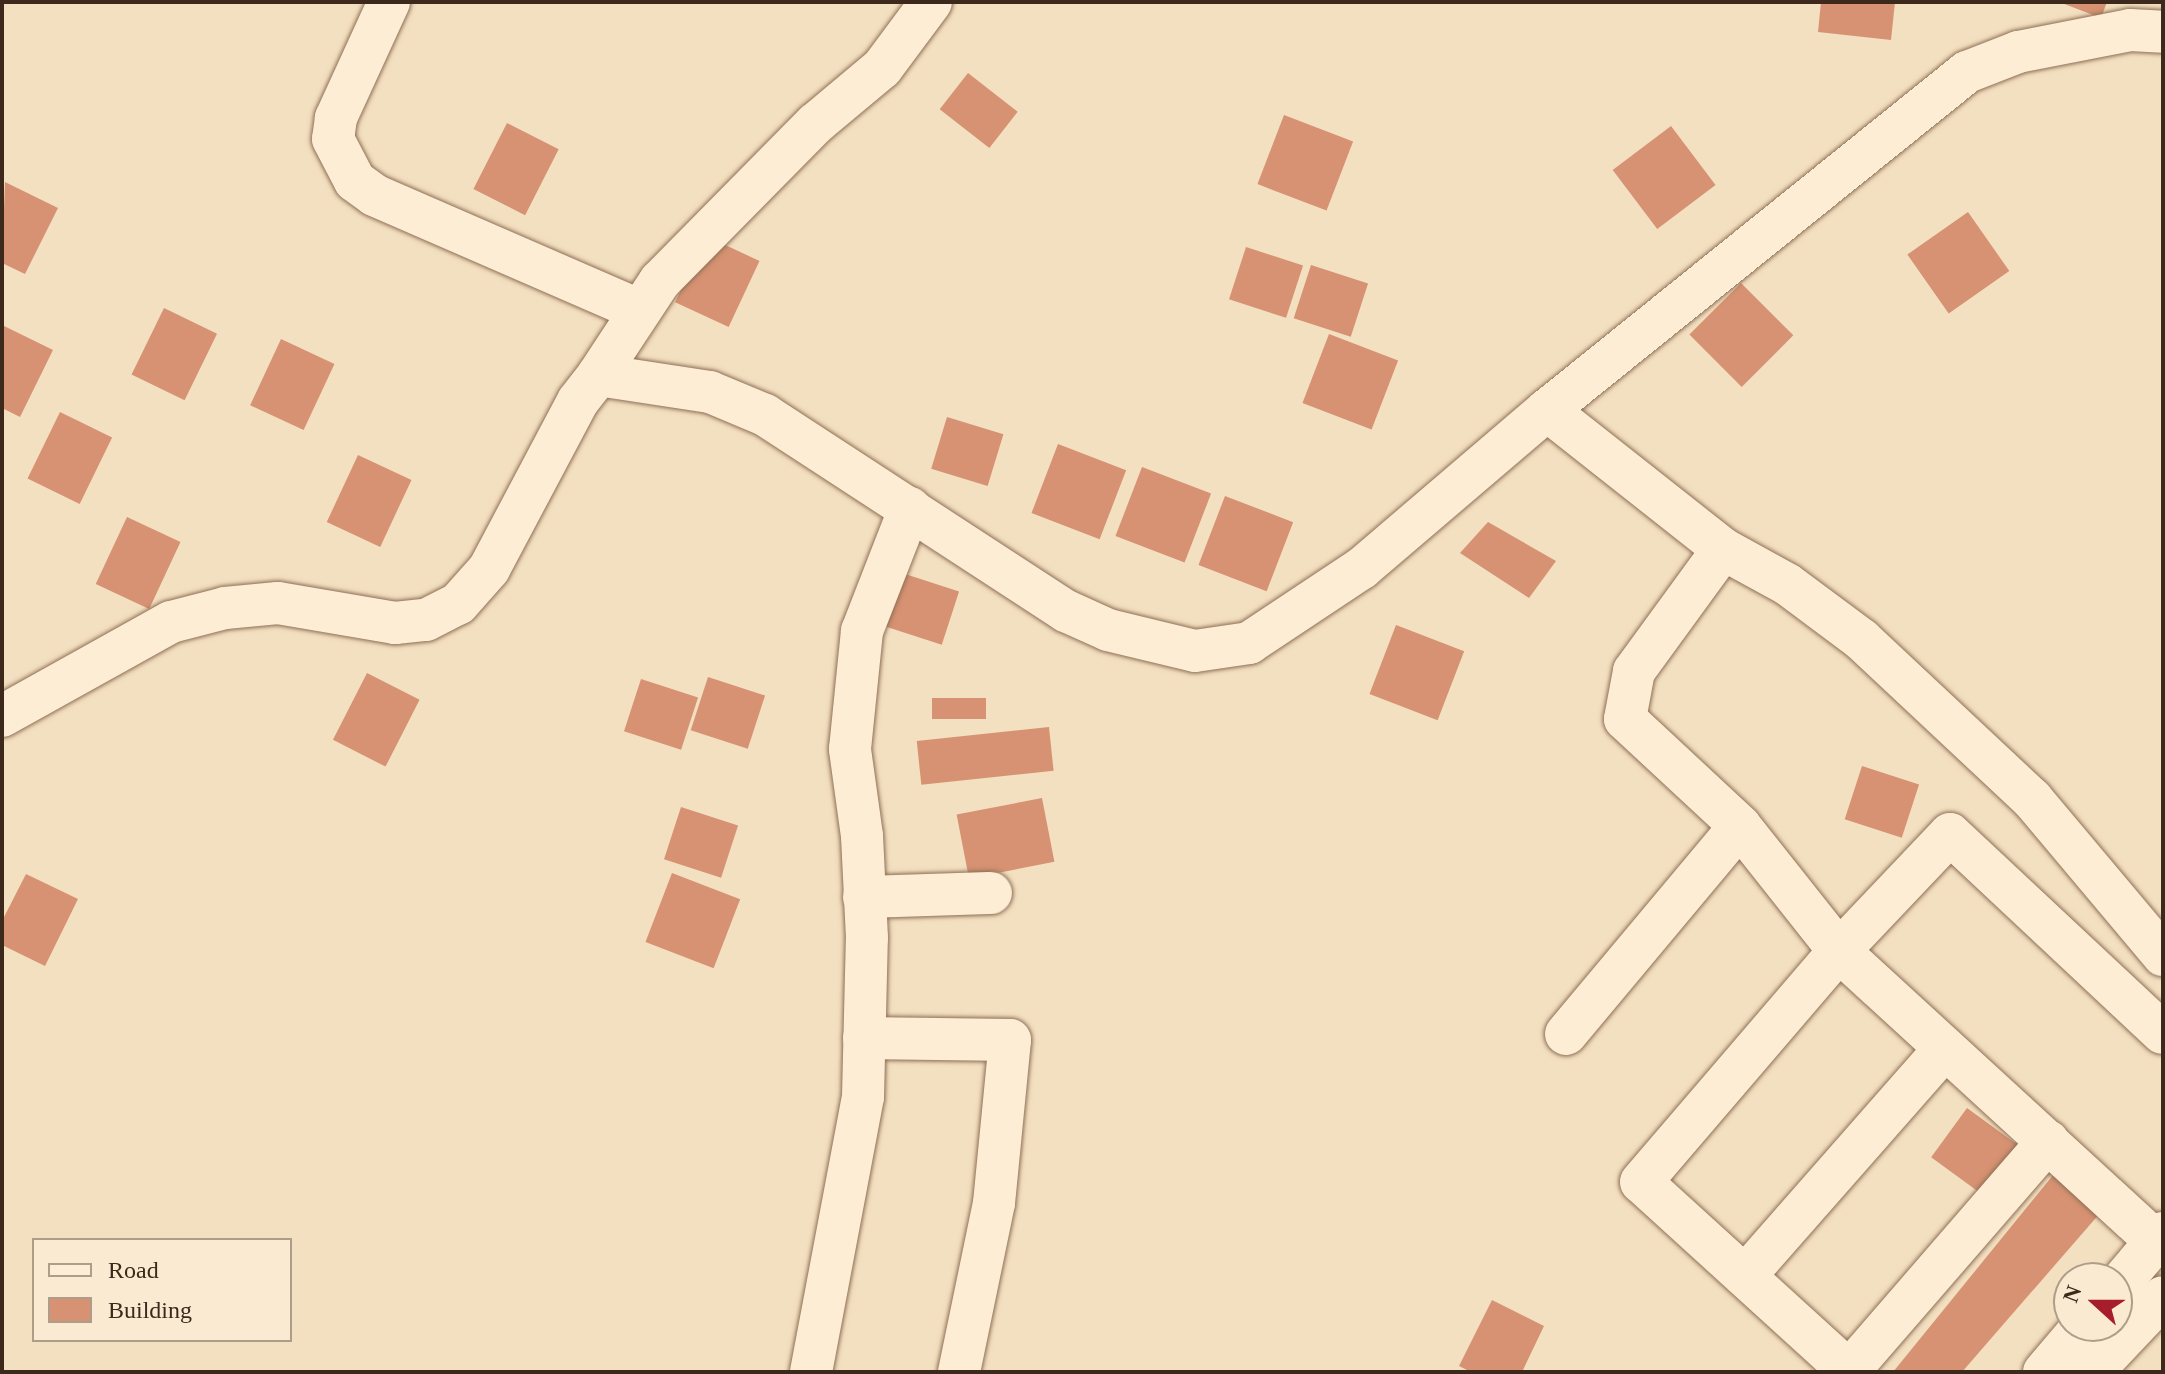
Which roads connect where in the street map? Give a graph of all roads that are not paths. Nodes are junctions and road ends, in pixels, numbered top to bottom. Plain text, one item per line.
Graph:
1 (389, 2) edge
2 (931, 2) edge
3 (2163, 32) edge
4 (636, 309) junction
5 (598, 375) junction
6 (1547, 410) junction
7 (910, 508) junction
8 (1723, 549) junction
9 (2, 716) edge
10 (1740, 826) junction
11 (991, 893) dead end
12 (864, 897) junction
13 (1839, 951) junction
14 (2163, 955) edge
15 (2163, 1033) edge
16 (1566, 1034) dead end
17 (864, 1038) junction
18 (1945, 1048) junction
19 (2048, 1141) junction
20 (2160, 1237) edge
21 (2133, 1268) edge
22 (1745, 1276) junction
23 (2163, 1297) edge
24 (2069, 1342) edge
25 (811, 1372) edge
26 (959, 1372) edge
27 (1850, 1372) edge
28 (2044, 1372) edge
29 (2092, 1372) edge

1 - 4 street
2 - 4 street
3 - 6 street
4 - 5 street
5 - 7 street
5 - 9 street
6 - 7 street
6 - 8 street
7 - 12 street
8 - 10 street
8 - 14 street
10 - 13 street
10 - 16 street
11 - 12 street
12 - 17 street
13 - 15 street
13 - 18 street
13 - 22 street
17 - 25 street
17 - 26 street
18 - 19 street
18 - 22 street
19 - 20 street
19 - 27 street
20 - 21 street
22 - 27 street
23 - 29 street
24 - 28 street

